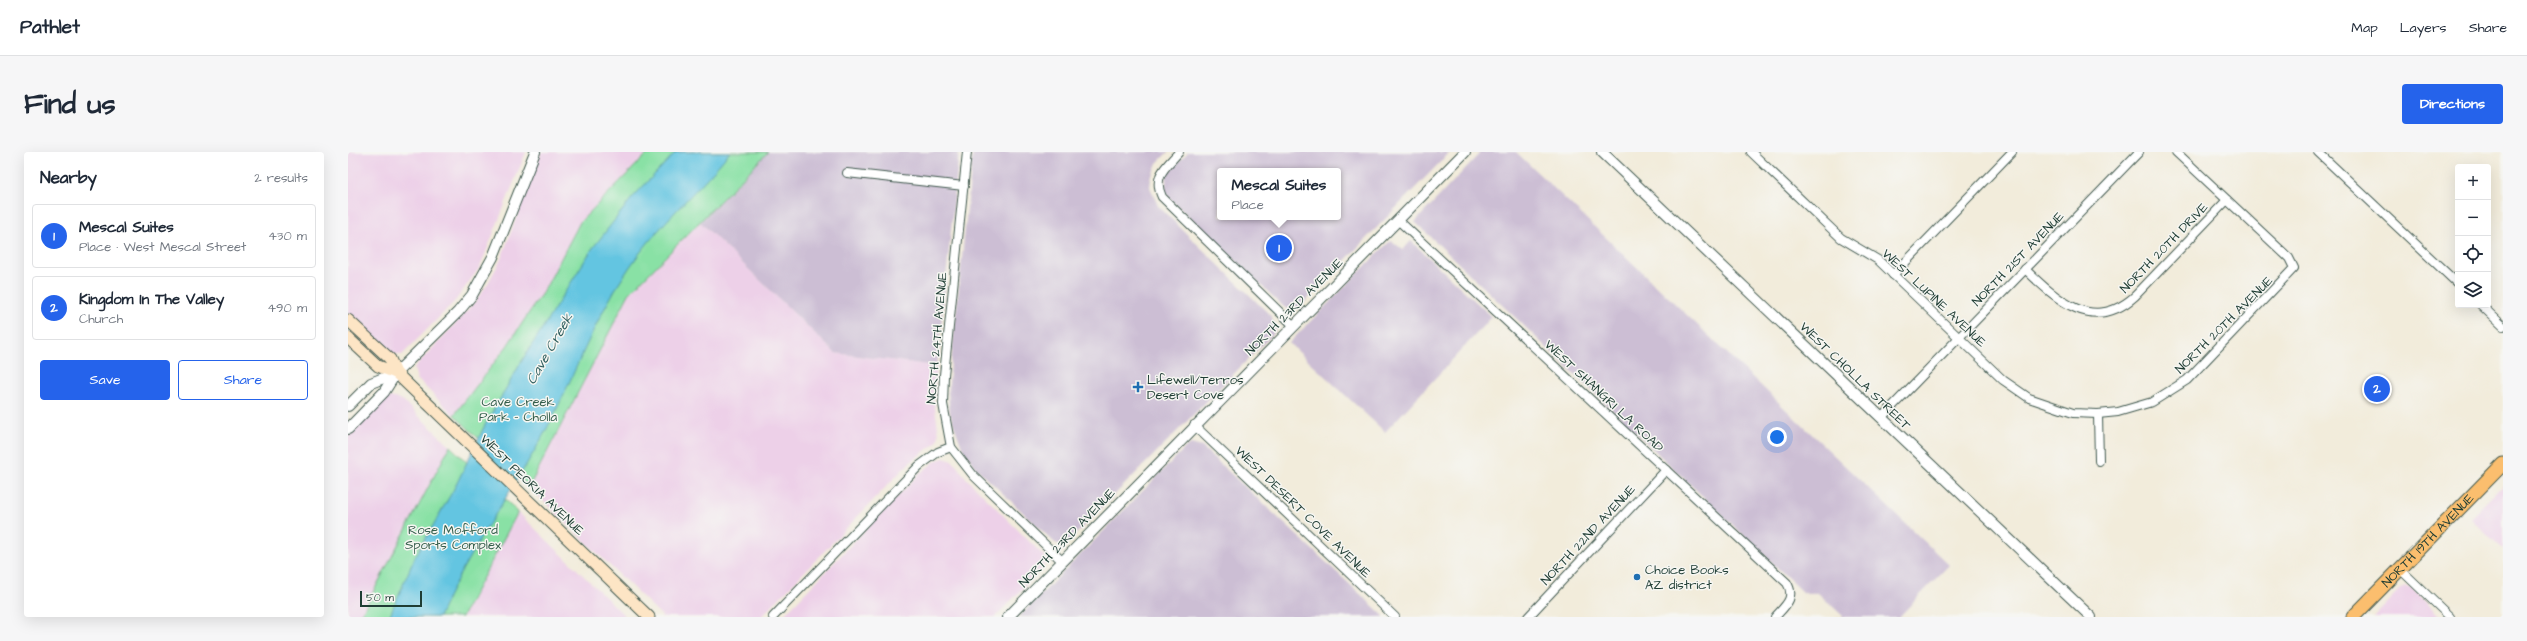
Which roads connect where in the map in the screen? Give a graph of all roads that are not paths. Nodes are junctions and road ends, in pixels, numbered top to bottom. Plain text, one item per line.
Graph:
1 (535, 152) edge
2 (967, 152) edge
3 (1179, 152) edge
4 (1465, 152) edge
5 (1602, 152) edge
6 (1751, 152) edge
7 (2012, 152) edge
8 (2139, 152) edge
9 (2176, 152) edge
10 (2318, 152) edge
11 (847, 173) dead end
12 (964, 186) junction
13 (2227, 200) junction
14 (1398, 220) junction
15 (2025, 270) junction
16 (1893, 275) junction
17 (2455, 281) edge
18 (2484, 308) edge
19 (348, 320) edge
20 (1294, 326) junction
21 (2503, 326) edge
22 (1959, 337) junction
23 (348, 338) edge
24 (396, 373) junction
25 (348, 406) edge
26 (2098, 414) junction
27 (1881, 418) junction
28 (1194, 425) junction
29 (348, 429) edge
30 (951, 447) junction
31 (2099, 461) dead end
32 (2503, 464) edge
33 (1666, 470) junction
34 (1062, 561) junction
35 (2400, 569) junction
36 (649, 617) edge
37 (773, 617) edge
38 (1008, 617) edge
39 (1395, 617) edge
40 (1528, 617) edge
41 (1774, 617) edge
42 (2091, 617) edge
43 (2353, 617) edge
44 (2450, 617) edge

1 - 24 street
2 - 12 street, NORTH 24TH AVENUE
3 - 20 street
4 - 14 street, NORTH 23RD AVENUE
5 - 27 street, WEST CHOLLA STREET
6 - 16 street, WEST LUPINE AVENUE
7 - 16 street
8 - 15 street, NORTH 21ST AVENUE
9 - 13 street
10 - 17 street
11 - 12 street
12 - 30 street, NORTH 24TH AVENUE
13 - 15 street, NORTH 20TH DRIVE
13 - 26 street, NORTH 20TH AVENUE
14 - 20 street, NORTH 23RD AVENUE
14 - 33 street, WEST SHANGRI LA ROAD
15 - 22 street, NORTH 21ST AVENUE
16 - 22 street, WEST LUPINE AVENUE
18 - 21 street
19 - 24 main road, WEST PEORIA AVENUE
20 - 28 street, NORTH 23RD AVENUE
22 - 26 street, WEST LUPINE AVENUE
22 - 27 street, NORTH 21ST AVENUE
23 - 24 main road, WEST PEORIA AVENUE
24 - 25 street
24 - 29 street
24 - 36 main road, WEST PEORIA AVENUE
26 - 31 street
27 - 42 street, WEST CHOLLA STREET
28 - 34 street, NORTH 23RD AVENUE
28 - 39 street, WEST DESERT COVE AVENUE
30 - 34 street
30 - 37 street
32 - 35 main road, NORTH 19TH AVENUE
33 - 40 street, NORTH 22ND AVENUE
33 - 41 street, WEST SHANGRI LA ROAD
34 - 38 street, NORTH 23RD AVENUE
35 - 43 main road, NORTH 19TH AVENUE
35 - 44 street

